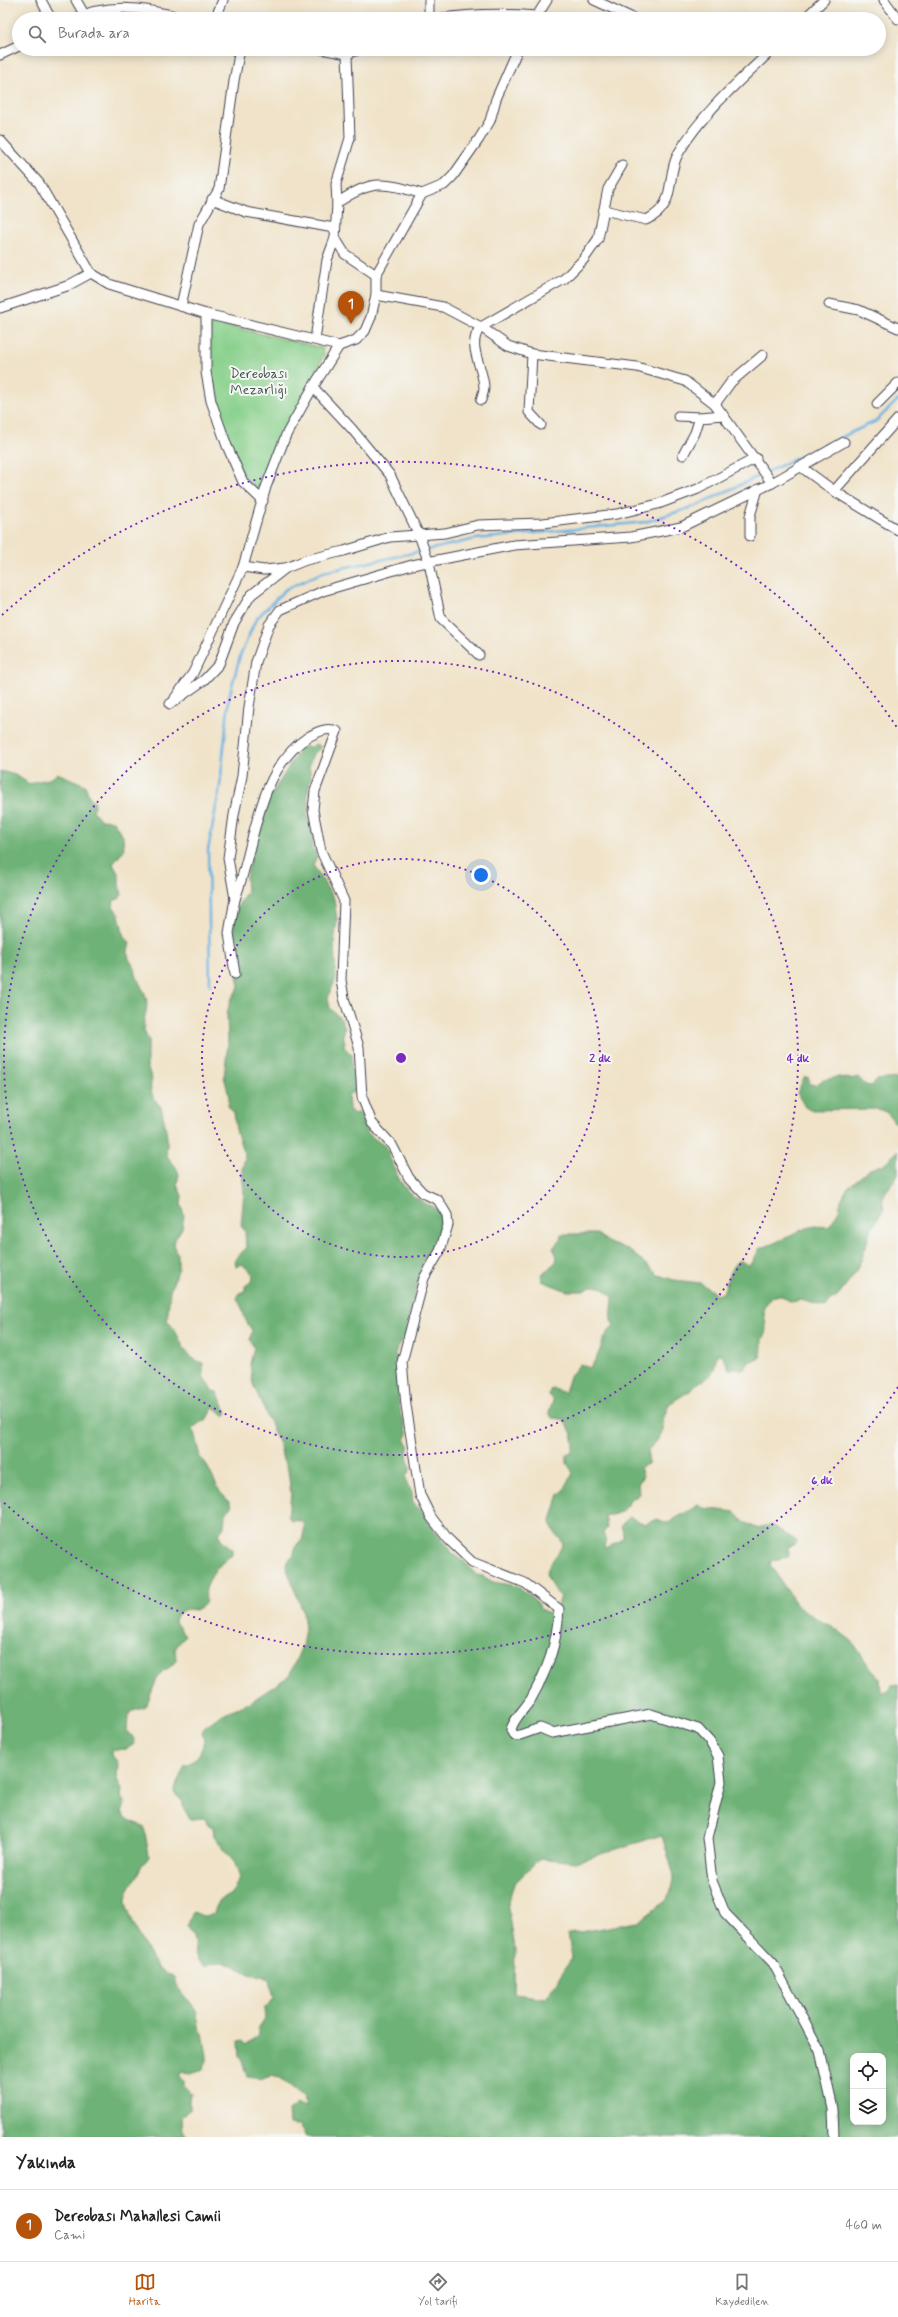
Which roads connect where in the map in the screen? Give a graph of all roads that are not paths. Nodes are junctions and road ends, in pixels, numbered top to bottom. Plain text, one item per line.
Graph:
1 (41, 0) edge
2 (76, 0) edge
3 (223, 0) edge
4 (429, 0) edge
5 (547, 0) edge
6 (594, 0) edge
7 (824, 0) edge
8 (884, 0) edge
9 (47, 12) edge
10 (83, 12) edge
11 (93, 12) edge
12 (164, 12) edge
13 (218, 12) edge
14 (429, 12) edge
15 (540, 12) edge
16 (619, 12) edge
17 (811, 12) edge
18 (898, 19) edge
19 (12, 49) edge
20 (0, 55) edge
21 (239, 56) edge
22 (347, 56) edge
23 (515, 56) edge
24 (766, 56) edge
25 (0, 140) edge
26 (622, 165) dead end
27 (422, 194) junction
28 (212, 199) junction
29 (338, 202) junction
30 (604, 210) junction
31 (334, 228) junction
32 (335, 238) junction
33 (91, 273) junction
34 (376, 275) junction
35 (376, 295) junction
36 (829, 304) dead end
37 (181, 306) junction
38 (0, 308) edge
39 (206, 314) junction
40 (481, 327) junction
41 (898, 328) edge
42 (315, 339) junction
43 (339, 346) junction
44 (532, 354) junction
45 (763, 355) dead end
46 (898, 383) edge
47 (312, 387) junction
48 (481, 400) dead end
49 (715, 404) junction
50 (878, 404) dead end
51 (723, 415) junction
52 (678, 416) dead end
53 (700, 417) junction
54 (898, 419) edge
55 (540, 424) dead end
56 (844, 442) dead end
57 (683, 455) dead end
58 (756, 458) junction
59 (800, 466) junction
60 (772, 483) junction
61 (758, 489) junction
62 (834, 491) junction
63 (263, 501) junction
64 (898, 530) edge
65 (419, 535) junction
66 (750, 536) dead end
67 (429, 563) junction
68 (243, 567) junction
69 (286, 568) junction
70 (479, 655) dead end
71 (235, 899) junction
72 (235, 974) dead end
73 (834, 2137) edge

1 - 9 street
2 - 10 street
3 - 13 street
4 - 14 street
5 - 15 street
6 - 16 street
7 - 17 street
8 - 18 street
11 - 12 street
19 - 20 street
21 - 28 street
22 - 29 street
23 - 27 street
24 - 30 street
25 - 33 street
26 - 30 street
27 - 29 street
27 - 34 street
28 - 31 street
28 - 37 street
29 - 31 street
30 - 40 street
31 - 32 street
32 - 34 street
32 - 42 street
33 - 37 street
33 - 38 street
34 - 35 street
35 - 40 street
35 - 43 street
36 - 41 street
37 - 39 street
39 - 42 street
39 - 63 street
40 - 44 street
40 - 48 street
42 - 43 street
43 - 47 street
44 - 49 street
44 - 55 street
45 - 49 street
46 - 50 street
47 - 63 street
47 - 65 street
49 - 51 street
51 - 53 street
51 - 58 street
52 - 53 street
53 - 57 street
54 - 62 street
56 - 59 street
58 - 60 street
58 - 65 street
59 - 60 street
59 - 62 street
60 - 61 street
61 - 66 street
61 - 67 street
62 - 64 street
63 - 68 street
65 - 67 street
65 - 69 street
67 - 70 street
67 - 71 street
68 - 69 street
68 - 69 street
71 - 72 street
71 - 73 street

